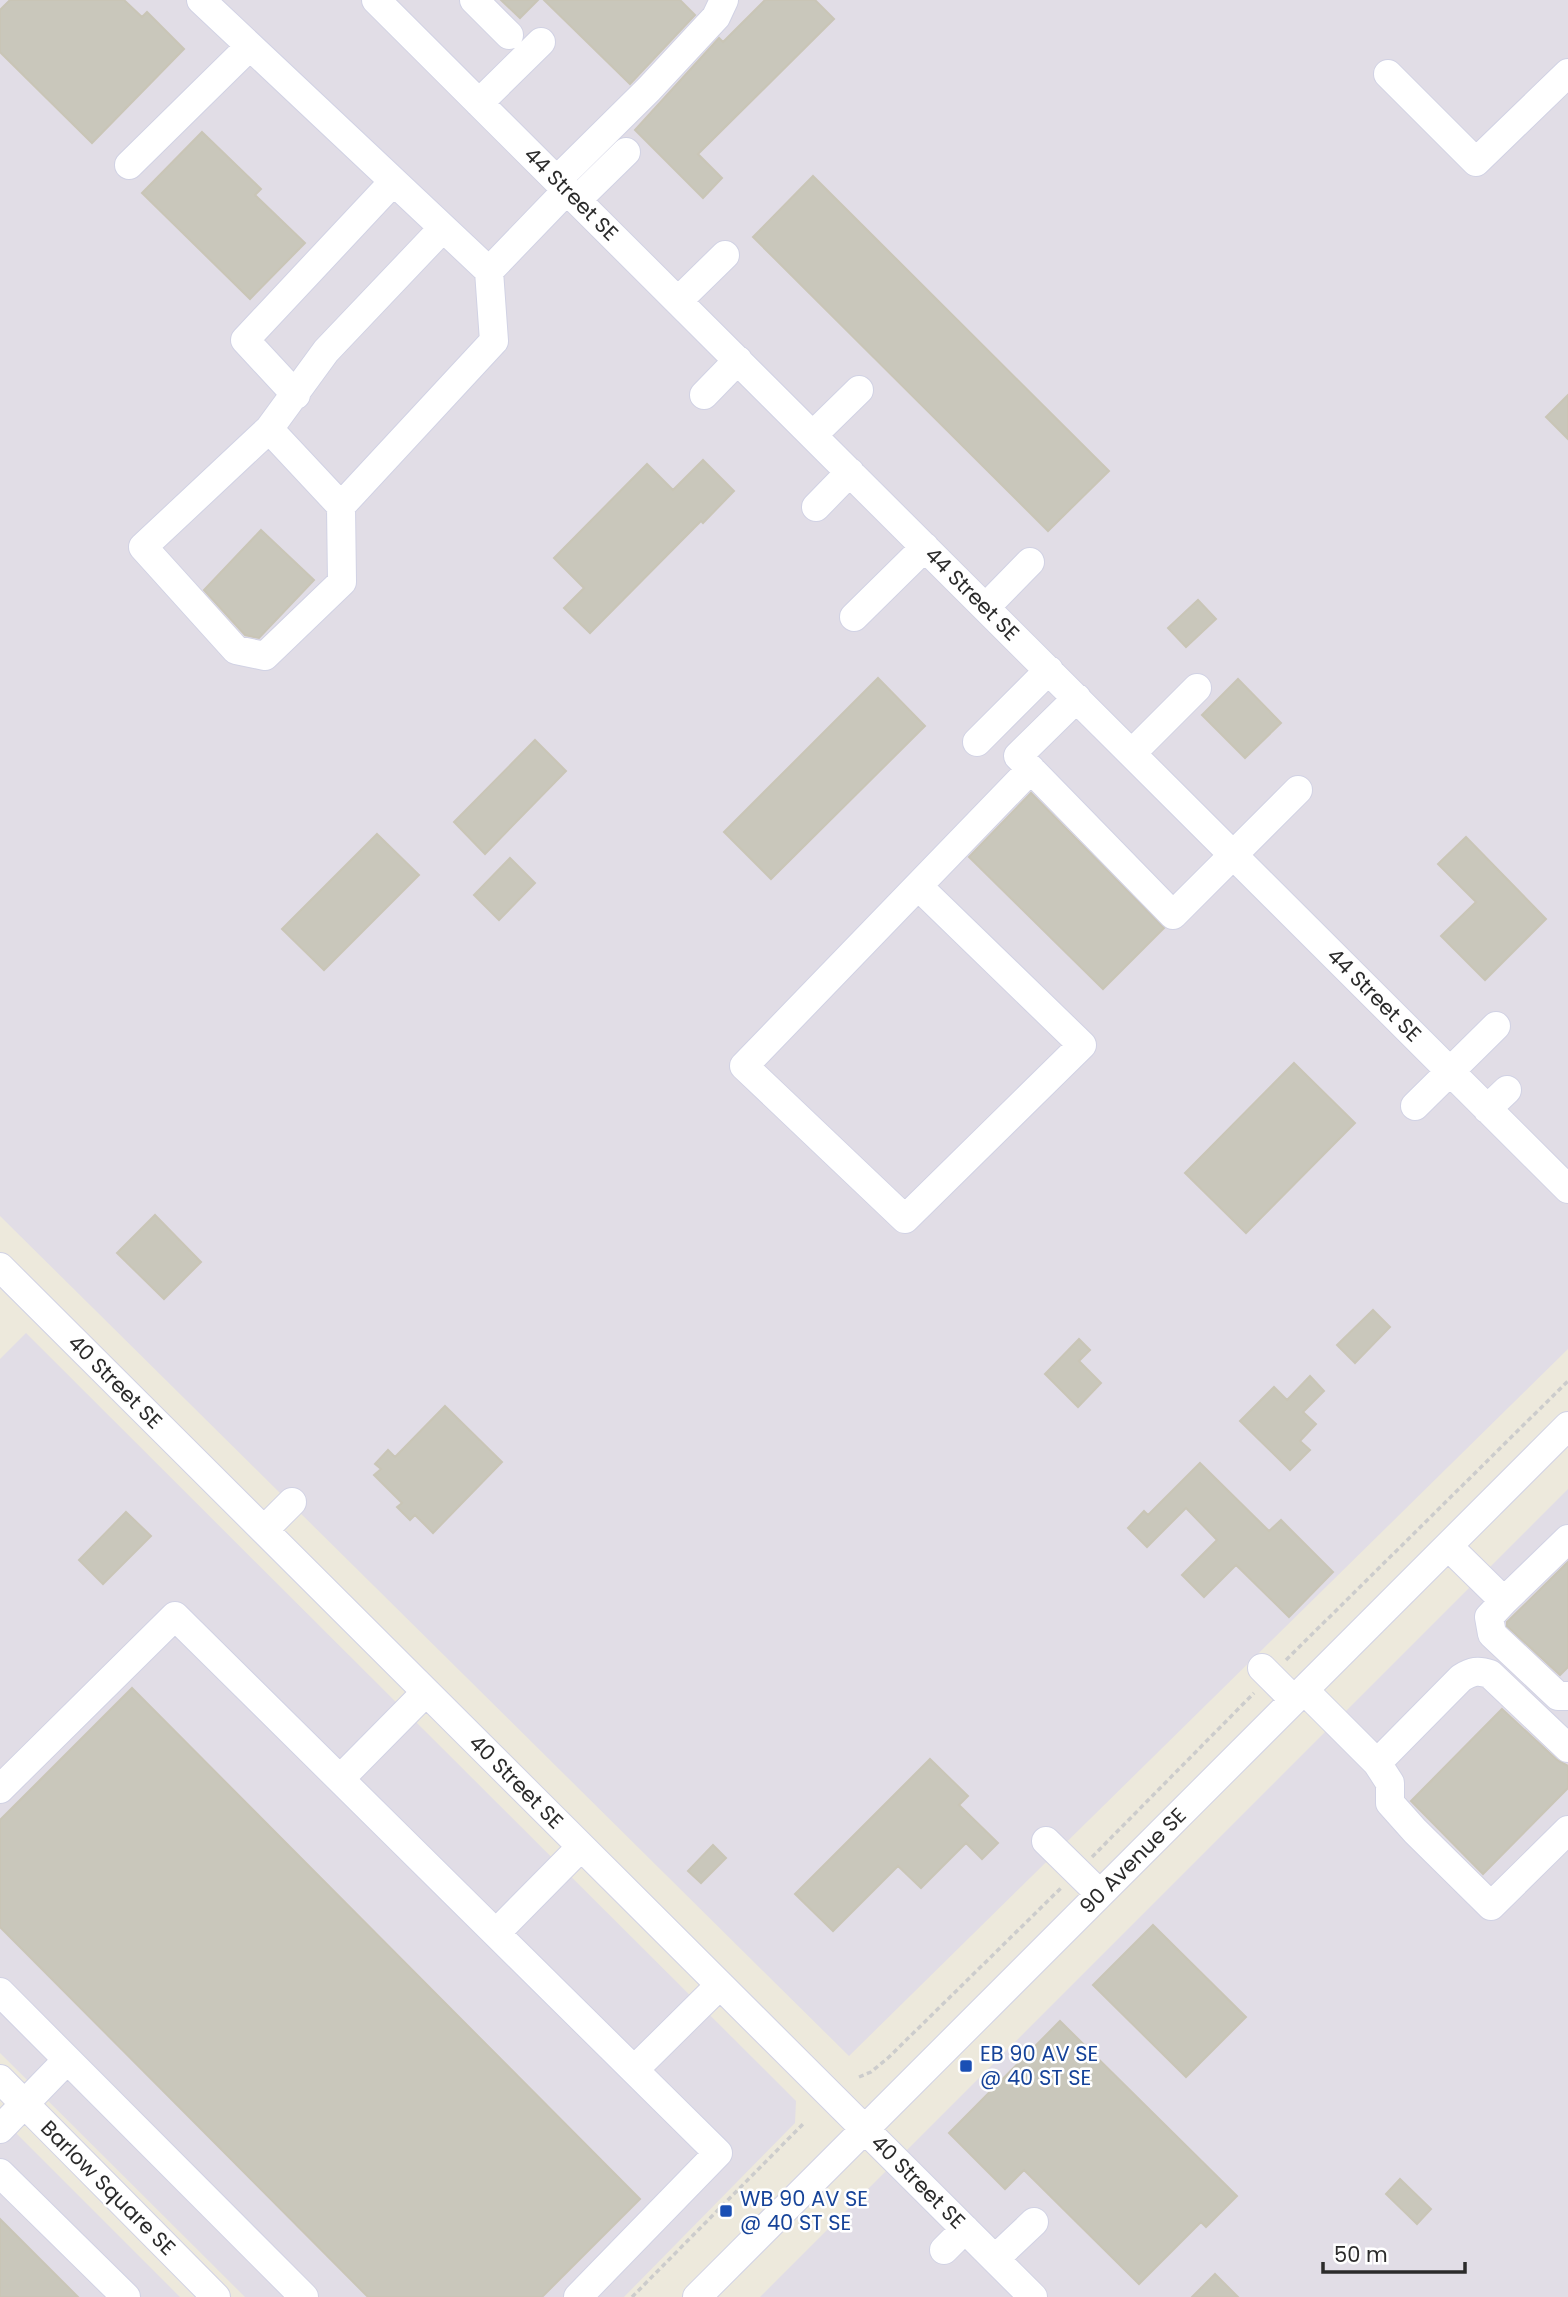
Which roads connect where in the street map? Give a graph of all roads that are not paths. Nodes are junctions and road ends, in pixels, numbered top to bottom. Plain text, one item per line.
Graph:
1 (201, 0) edge
2 (376, 0) edge
3 (474, 0) edge
4 (724, 0) edge
5 (509, 35) dead end
6 (541, 42) dead end
7 (250, 46) junction
8 (1568, 73) edge
9 (1388, 74) dead end
10 (479, 103) junction
11 (626, 152) dead end
12 (130, 165) dead end
13 (393, 182) junction
14 (567, 190) junction
15 (442, 229) junction
16 (725, 255) dead end
17 (489, 271) junction
18 (678, 301) junction
19 (738, 360) junction
20 (859, 390) dead end
21 (296, 395) junction
22 (704, 395) dead end
23 (269, 429) junction
24 (813, 435) junction
25 (850, 472) junction
26 (341, 506) junction
27 (816, 506) dead end
28 (925, 547) junction
29 (1030, 562) dead end
30 (986, 607) junction
31 (854, 617) dead end
32 (1049, 670) junction
33 (1197, 688) dead end
34 (1077, 698) junction
35 (977, 742) dead end
36 (1132, 753) junction
37 (1031, 769) junction
38 (1298, 790) dead end
39 (1233, 854) junction
40 (918, 886) junction
41 (1496, 1026) dead end
42 (1450, 1072) junction
43 (1415, 1106) dead end
44 (1568, 1189) edge
45 (0, 1267) edge
46 (1568, 1426) edge
47 (292, 1502) dead end
48 (264, 1530) junction
49 (1568, 1539) edge
50 (1448, 1546) junction
51 (1504, 1601) junction
52 (1266, 1672) road end
53 (426, 1692) junction
54 (1299, 1695) junction
55 (1568, 1696) edge
56 (1568, 1748) edge
57 (1377, 1762) junction
58 (340, 1779) junction
59 (0, 1789) edge
60 (1568, 1830) edge
61 (1046, 1841) dead end
62 (582, 1847) junction
63 (1100, 1894) junction
64 (496, 1933) junction
65 (720, 1985) junction
66 (0, 1992) edge
67 (67, 2060) junction
68 (634, 2070) junction
69 (0, 2079) edge
70 (25, 2104) junction
71 (0, 2129) edge
72 (865, 2129) junction
73 (0, 2173) edge
74 (1034, 2221) dead end
75 (965, 2229) junction
76 (944, 2250) dead end
77 (995, 2259) junction
78 (302, 2296) edge
79 (126, 2297) edge
80 (216, 2297) edge
81 (578, 2297) edge
82 (697, 2297) edge
83 (1033, 2297) edge

1 - 7 street
2 - 10 street, 44 Street SE
3 - 5 street
4 - 14 street
6 - 10 street
7 - 12 street
7 - 13 street
8 - 9 street
10 - 14 street, 44 Street SE
11 - 14 street
13 - 15 street
13 - 21 street
14 - 17 street
14 - 18 street, 44 Street SE
15 - 17 street
15 - 21 street
16 - 18 street
17 - 26 street
18 - 19 street, 44 Street SE
19 - 22 street
19 - 24 street, 44 Street SE
20 - 24 street
21 - 23 street
23 - 26 street
23 - 26 street
24 - 25 street, 44 Street SE
25 - 27 street
25 - 28 street, 44 Street SE
28 - 30 street, 44 Street SE
28 - 31 street
29 - 30 street
30 - 32 street, 44 Street SE
32 - 34 street, 44 Street SE
32 - 35 street
33 - 36 street
34 - 36 street, 44 Street SE
34 - 37 street
36 - 39 street, 44 Street SE
37 - 39 street
37 - 40 street
38 - 39 street
39 - 42 street, 44 Street SE
40 - 40 street
41 - 42 street
42 - 43 street
42 - 44 street, 44 Street SE
45 - 48 street, 40 Street SE
46 - 50 street, 90 Avenue SE
47 - 48 street
48 - 53 street, 40 Street SE
49 - 51 street
50 - 51 street
50 - 54 street, 90 Avenue SE
51 - 55 street
52 - 54 street
53 - 58 street
53 - 62 street, 40 Street SE
54 - 57 street
54 - 63 street, 90 Avenue SE
56 - 57 street
57 - 60 street
58 - 59 street
58 - 64 street
61 - 63 street
62 - 64 street
62 - 65 street, 40 Street SE
63 - 72 street, 90 Avenue SE
64 - 68 street
65 - 68 street
65 - 72 street, 40 Street SE
66 - 67 street
67 - 70 street
67 - 78 street
68 - 81 street
69 - 70 street, Barlow Square SE
70 - 71 street
70 - 80 street, Barlow Square SE
72 - 75 street, 40 Street SE
72 - 82 street, 90 Avenue SE
73 - 79 street
74 - 77 street
75 - 76 street
75 - 77 street, 40 Street SE
77 - 83 street, 40 Street SE

